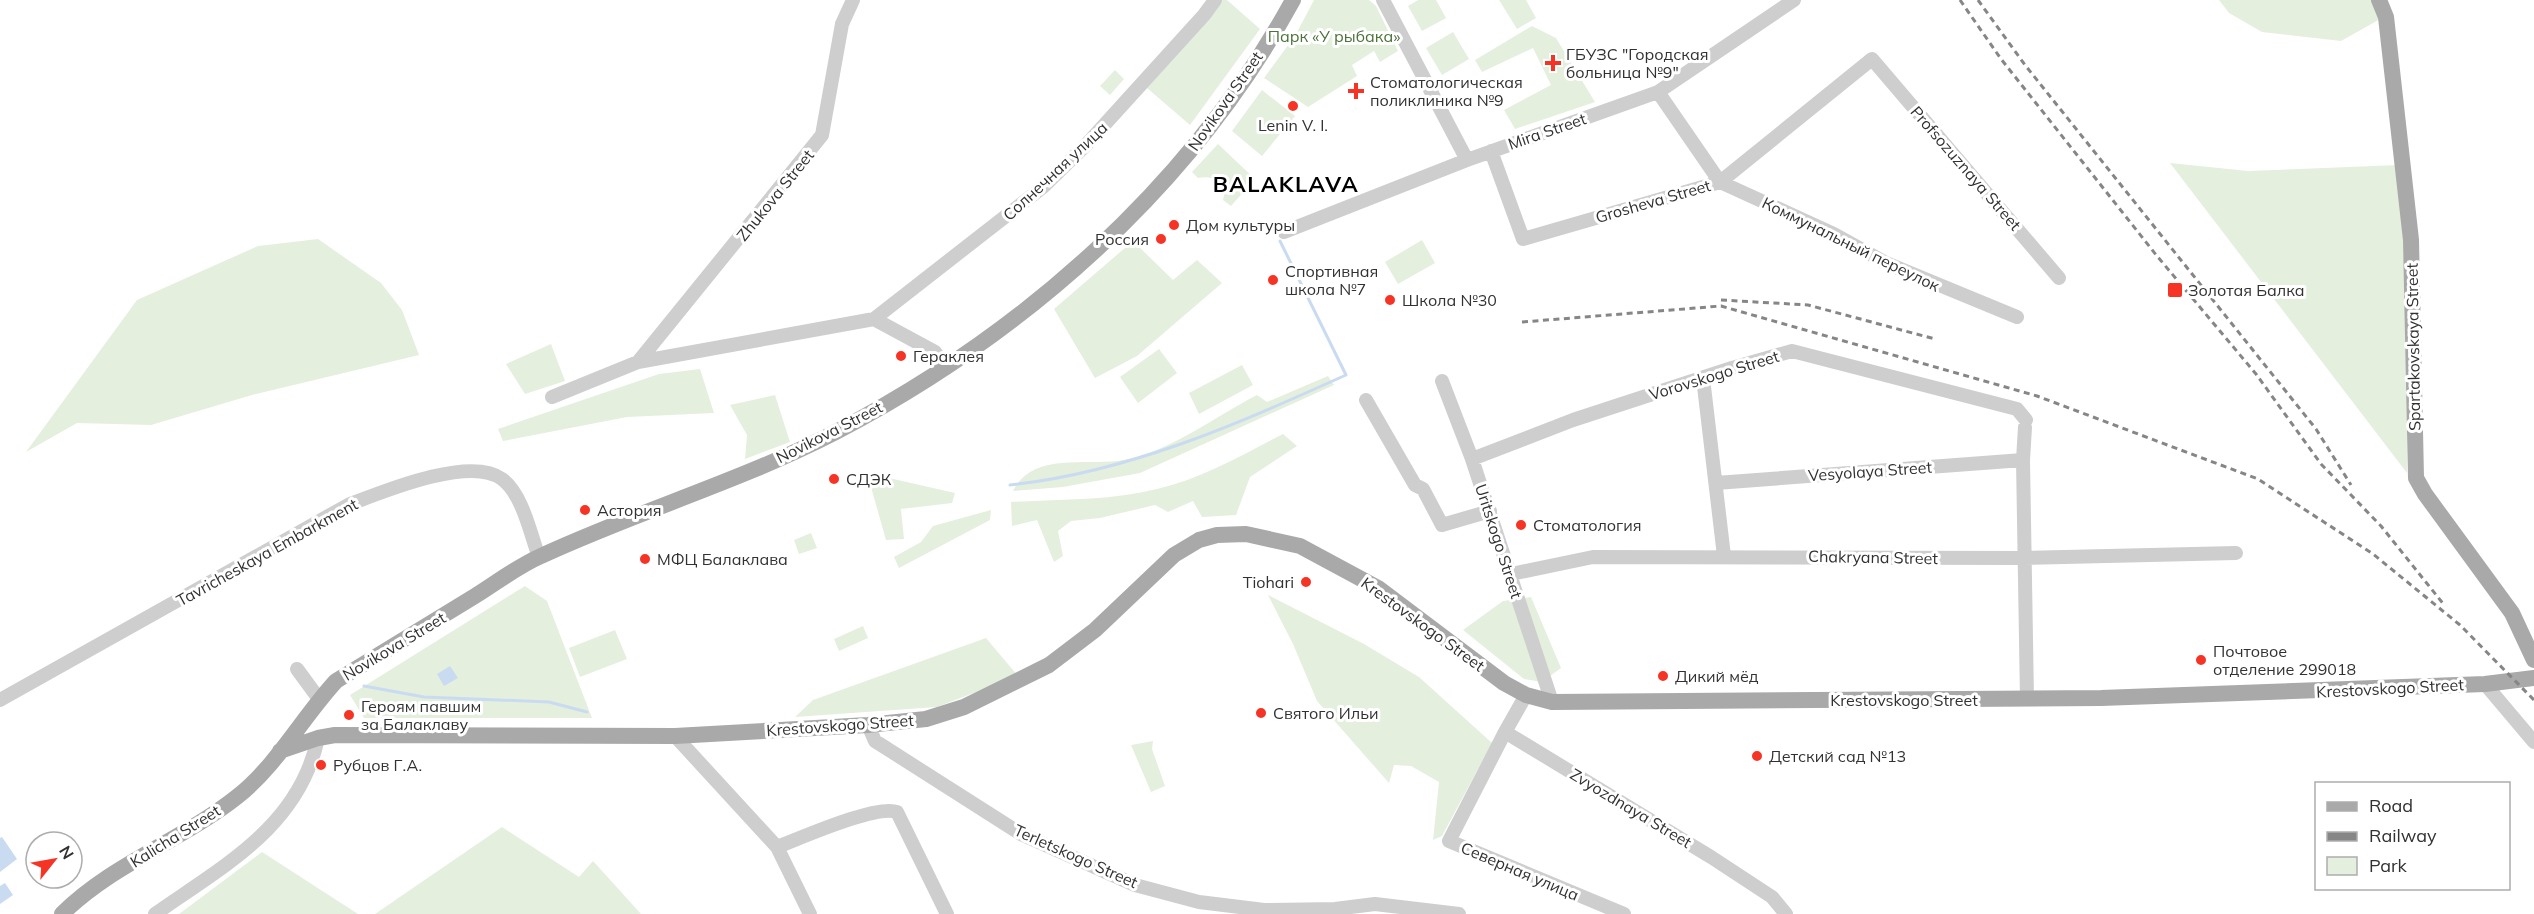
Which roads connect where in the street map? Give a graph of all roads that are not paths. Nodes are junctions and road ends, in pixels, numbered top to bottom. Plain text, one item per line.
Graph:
1 (853, 0) edge
2 (1215, 0) edge
3 (1293, 0) edge
4 (1383, 0) edge
5 (1794, 0) edge
6 (2379, 0) edge
7 (1872, 59) joint
8 (1658, 92) junction
9 (1491, 151) junction
10 (1467, 160) junction
11 (1720, 182) junction
12 (1284, 232) dead end
13 (2059, 278) dead end
14 (2017, 317) dead end
15 (874, 319) junction
16 (638, 362) junction
17 (946, 368) junction
18 (1703, 378) junction
19 (1442, 381) dead end
20 (552, 397) dead end
21 (1366, 400) dead end
22 (1472, 459) junction
23 (2024, 460) junction
24 (1716, 483) junction
25 (1490, 511) junction
26 (2236, 553) dead end
27 (1724, 555) junction
28 (539, 557) junction
29 (2025, 558) junction
30 (1511, 574) junction
31 (2534, 660) edge
32 (297, 669) dead end
33 (2534, 678) edge
34 (2485, 684) junction
35 (1526, 695) junction
36 (319, 699) junction
37 (2027, 699) junction
38 (0, 700) edge
39 (1552, 702) junction
40 (868, 725) junction
41 (1505, 732) junction
42 (335, 735) junction
43 (675, 736) junction
44 (318, 738) junction
45 (2534, 742) edge
46 (280, 751) junction
47 (777, 847) junction
48 (63, 914) edge
49 (155, 914) edge
50 (810, 914) edge
51 (947, 914) edge
52 (1460, 914) edge
53 (1624, 914) edge
54 (1786, 914) edge

1 - 16 street, Zhukova Street
2 - 15 street, Солнечная улица
3 - 17 main road, Novikova Street
4 - 10 street
5 - 8 street, Mira Street
6 - 31 main road, Spartakovskaya Street
7 - 11 street, Grosheva Street
7 - 13 street, Profsozuznaya Street
8 - 9 street, Mira Street
8 - 11 street
9 - 10 street, Mira Street
9 - 11 street, Grosheva Street
10 - 12 street, Mira Street
11 - 14 street, Коммунальный переулок
15 - 16 street
15 - 17 street
16 - 20 street
17 - 28 main road, Novikova Street
18 - 22 street, Vorovskogo Street
18 - 23 street, Vorovskogo Street
18 - 24 street
19 - 22 street, Uritskogo Street
21 - 25 street
22 - 25 street, Uritskogo Street
23 - 24 street, Vesyolaya Street
23 - 29 street
24 - 27 street
25 - 30 street, Uritskogo Street
26 - 29 street, Chakryana Street
27 - 29 street, Chakryana Street
27 - 30 street, Chakryana Street
28 - 36 main road, Novikova Street
28 - 38 street, Tavricheskaya Embarkment
29 - 37 street
30 - 39 street, Uritskogo Street
32 - 36 street
33 - 34 main road, Krestovskogo Street
34 - 37 main road, Krestovskogo Street
34 - 45 street
35 - 39 main road, Krestovskogo Street
35 - 40 main road, Krestovskogo Street
35 - 41 street
36 - 42 main road
36 - 46 main road, Novikova Street
37 - 39 main road, Krestovskogo Street
40 - 43 main road, Krestovskogo Street
40 - 52 street, Terletskogo Street
41 - 53 street, Северная улица
41 - 54 street, Zvyozdnaya Street
42 - 43 main road, Krestovskogo Street
42 - 44 main road, Krestovskogo Street
43 - 47 street
44 - 46 main road, Krestovskogo Street
44 - 49 street
46 - 48 main road, Kalicha Street
47 - 50 street
47 - 51 street

